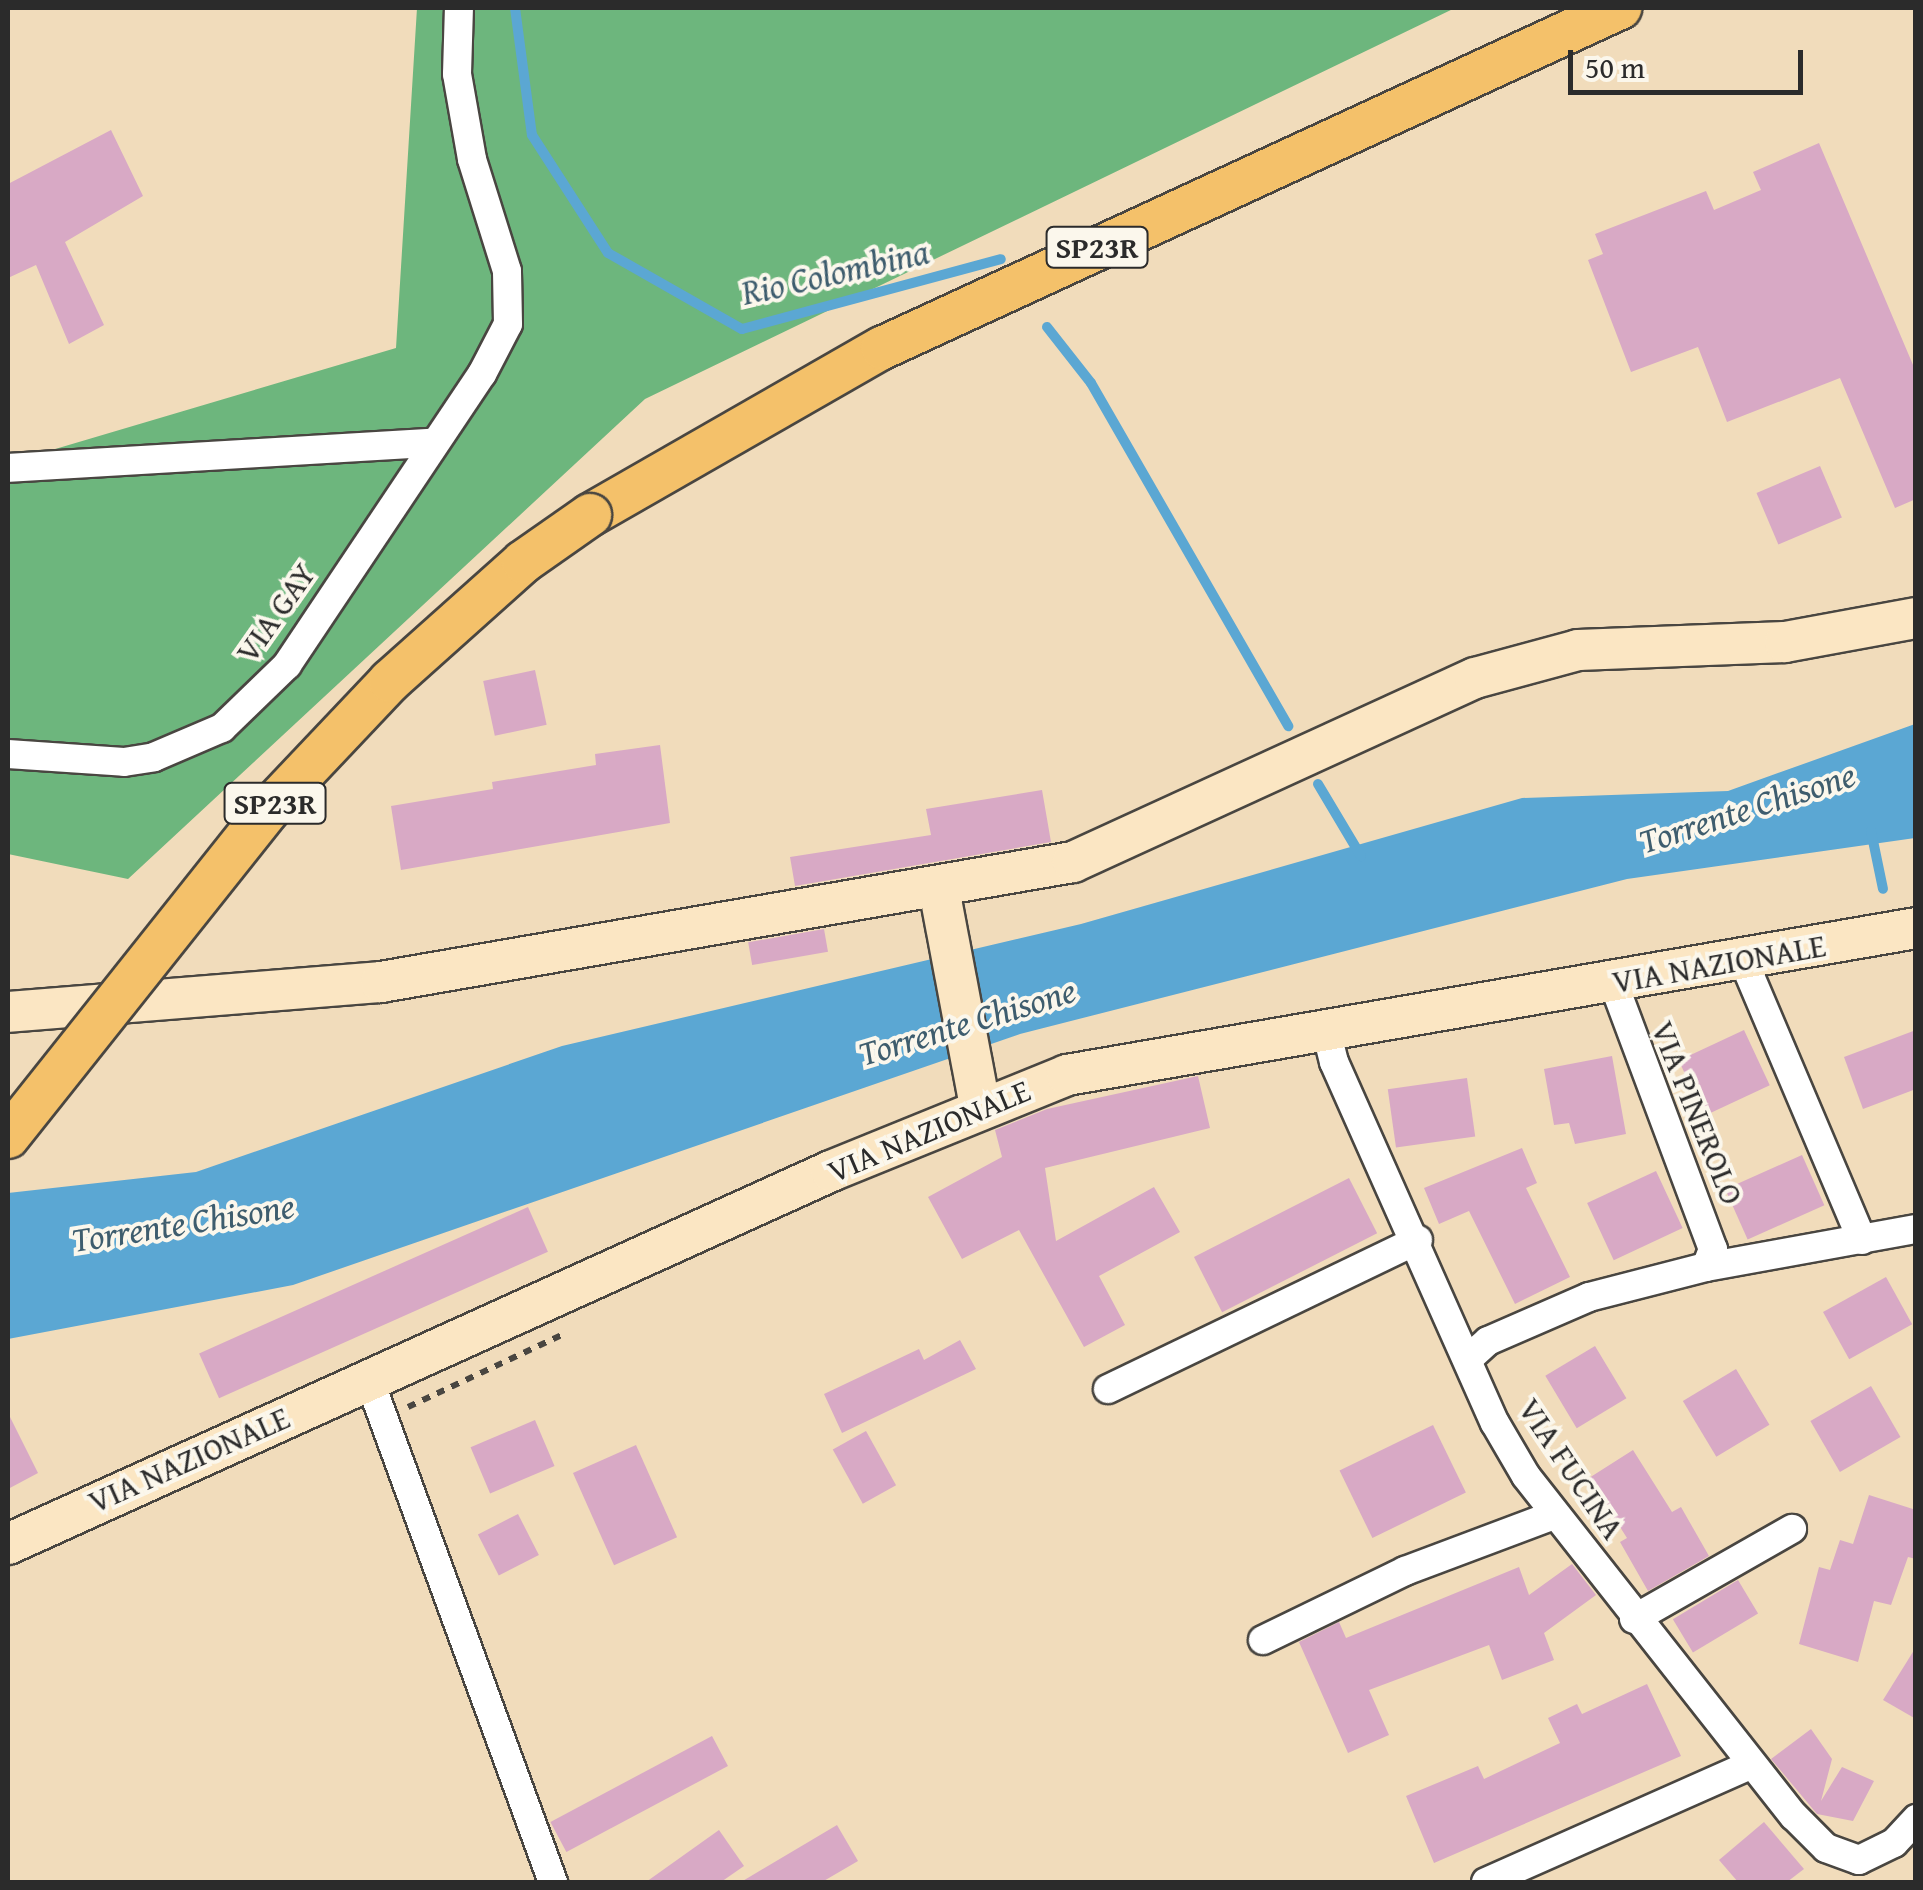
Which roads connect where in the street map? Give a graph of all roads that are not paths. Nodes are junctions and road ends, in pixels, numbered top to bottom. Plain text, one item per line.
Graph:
1 (459, 8) edge
2 (1620, 8) edge
3 (434, 443) junction
4 (8, 468) edge
5 (1916, 618) edge
6 (8, 754) edge
7 (939, 889) junction
8 (1916, 928) edge
9 (1744, 962) junction
10 (1613, 982) junction
11 (8, 1012) edge
12 (1326, 1030) junction
13 (980, 1107) junction
14 (8, 1137) edge
15 (1916, 1229) edge
16 (1418, 1240) junction
17 (1862, 1240) junction
18 (1706, 1267) junction
19 (1468, 1359) junction
20 (368, 1379) junction
21 (1108, 1389) dead end
22 (1554, 1515) junction
23 (1792, 1529) dead end
24 (8, 1544) edge
25 (1634, 1619) junction
26 (1263, 1640) dead end
27 (1750, 1765) junction
28 (1916, 1820) edge
29 (1857, 1871) edge
30 (554, 1882) edge
31 (1486, 1882) edge

1 - 3 street, VIA GAY
2 - 14 main road, SP23R, bridge
3 - 4 street
3 - 6 street, VIA GAY
5 - 7 street
7 - 11 street
7 - 13 street
8 - 9 street, VIA NAZIONALE
9 - 10 street, VIA NAZIONALE
9 - 17 street
10 - 12 street, VIA NAZIONALE
10 - 18 street, VIA PINEROLO
12 - 13 street, VIA NAZIONALE
12 - 16 street, VIA FUCINA
13 - 20 street, VIA NAZIONALE
15 - 17 street
16 - 19 street, VIA FUCINA
16 - 21 street
17 - 18 street
18 - 19 street
19 - 22 street, VIA FUCINA
20 - 24 street, VIA NAZIONALE
20 - 30 street
22 - 25 street, VIA FUCINA
22 - 26 street
23 - 25 street
25 - 27 street, VIA FUCINA
27 - 29 street, VIA FUCINA
27 - 31 street
28 - 29 street

